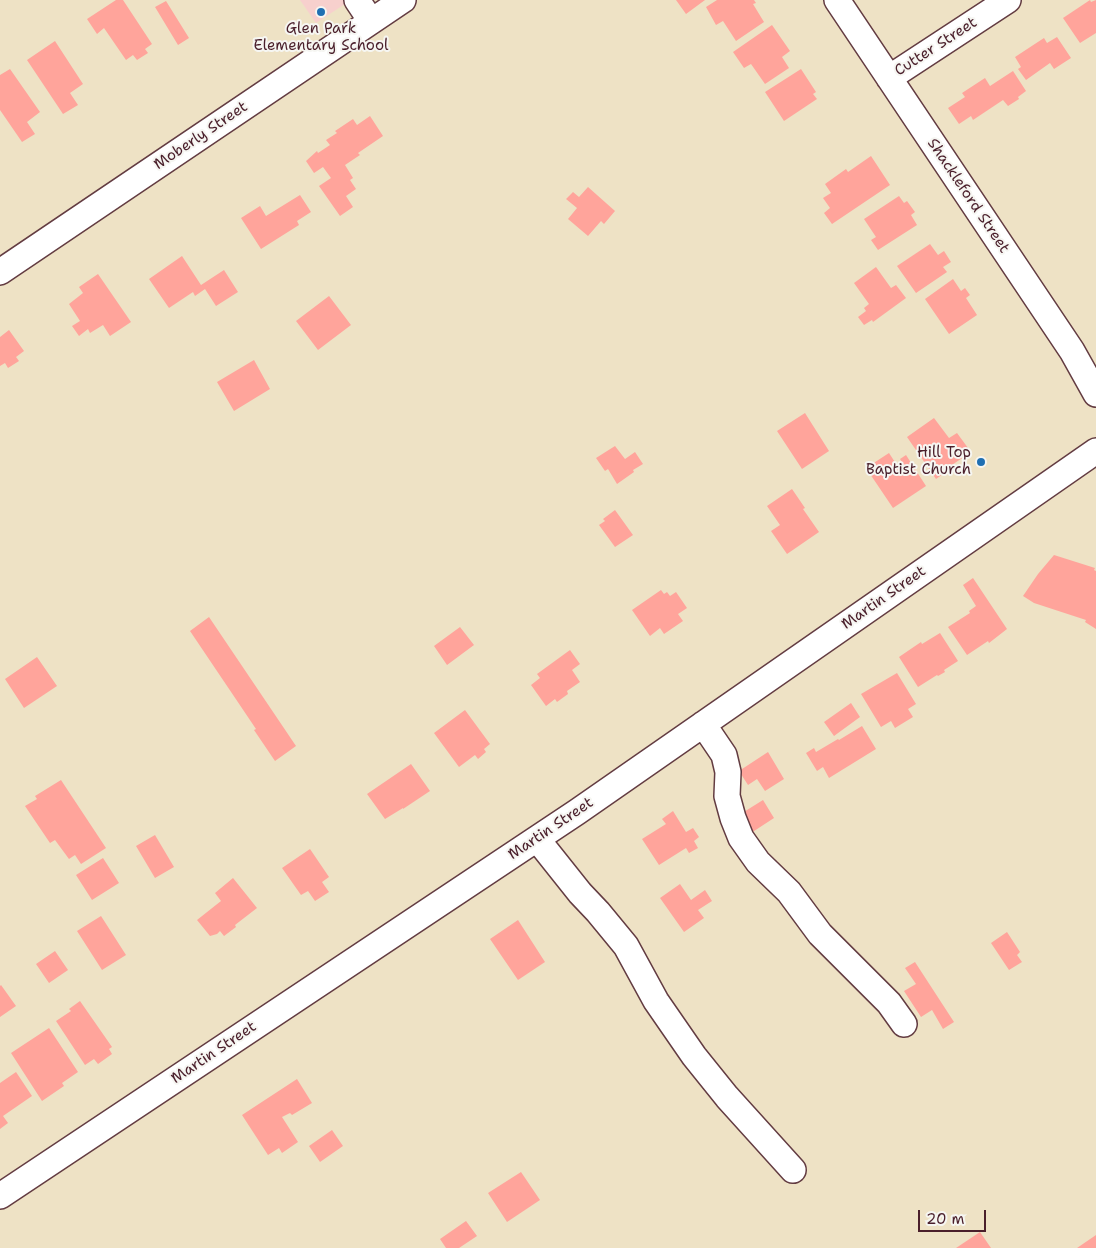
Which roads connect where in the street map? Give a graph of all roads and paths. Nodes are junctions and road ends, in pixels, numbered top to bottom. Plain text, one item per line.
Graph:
1 (357, 0) edge
2 (402, 0) edge
3 (836, 0) edge
4 (1008, 0) edge
5 (371, 21) junction
6 (889, 78) junction
7 (0, 272) edge
8 (1096, 394) edge
9 (1096, 451) edge
10 (704, 724) junction
11 (537, 839) junction
12 (904, 1024) dead end
13 (793, 1170) dead end
14 (0, 1196) edge

1 - 5 street
2 - 5 street, Moberly Street
3 - 6 street, Shackleford Street
4 - 6 street, Cutter Street
5 - 7 street, Moberly Street
6 - 8 street, Shackleford Street
9 - 10 street, Martin Street
10 - 11 street, Martin Street
10 - 12 street
11 - 13 street
11 - 14 street, Martin Street

